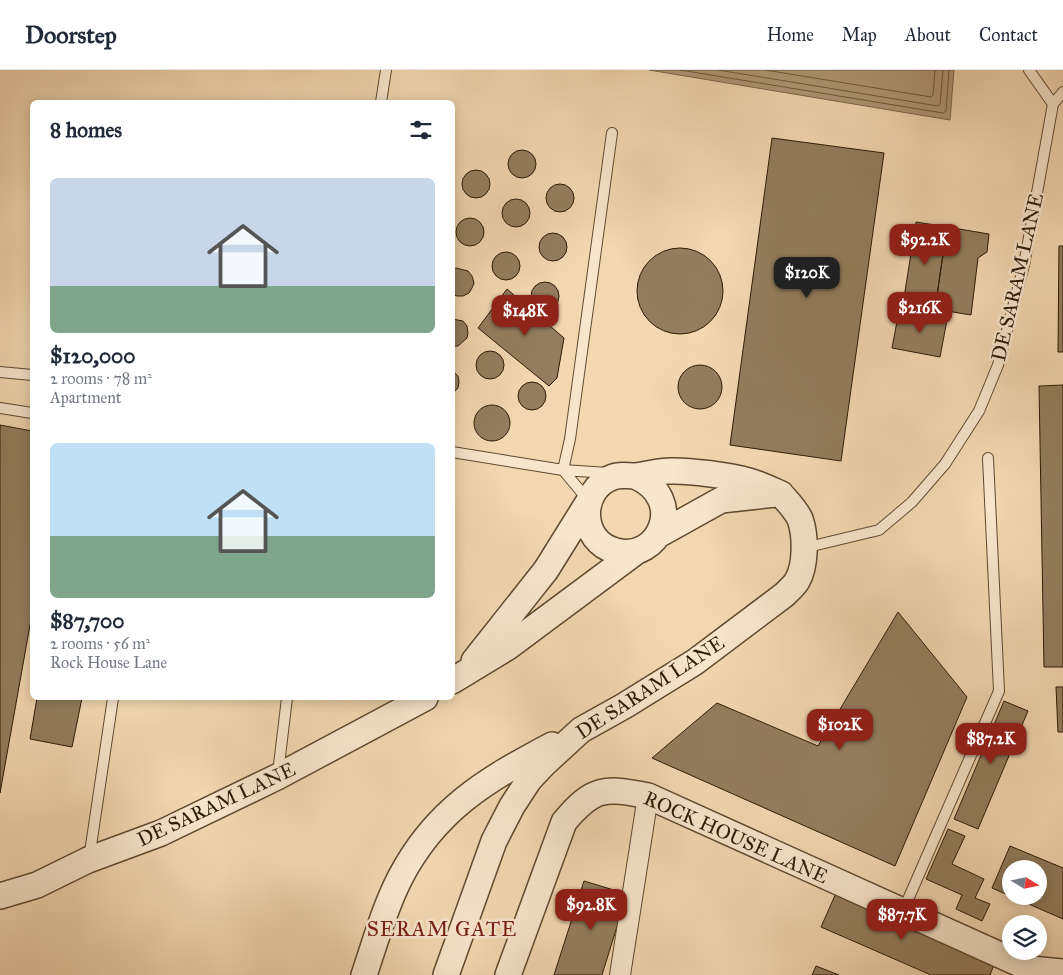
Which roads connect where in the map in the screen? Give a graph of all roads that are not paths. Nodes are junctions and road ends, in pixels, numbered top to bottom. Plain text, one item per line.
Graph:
1 (386, 70) edge
2 (1029, 70) edge
3 (1063, 92) edge
4 (381, 100) edge
5 (1053, 104) junction
6 (612, 133) dead end
7 (0, 372) edge
8 (30, 375) edge
9 (0, 408) edge
10 (30, 413) edge
11 (455, 452) edge
12 (988, 458) dead end
13 (563, 470) junction
14 (630, 475) junction
15 (781, 494) junction
16 (589, 500) junction
17 (658, 535) junction
18 (804, 548) junction
19 (637, 551) junction
20 (459, 677) edge
21 (113, 700) edge
22 (288, 700) edge
23 (421, 700) edge
24 (580, 730) junction
25 (277, 777) junction
26 (648, 796) junction
27 (88, 860) junction
28 (0, 896) edge
29 (903, 912) junction
30 (1063, 972) edge
31 (364, 975) edge
32 (446, 975) edge
33 (508, 975) edge
34 (620, 975) edge

1 - 4 lane
2 - 5 lane
3 - 5 lane, DE SARAM LANE
5 - 18 lane, DE SARAM LANE
6 - 13 lane
7 - 8 lane
9 - 10 lane
11 - 13 lane
12 - 29 lane
13 - 14 lane
13 - 16 lane
14 - 15 street
14 - 16 street
14 - 17 street
15 - 17 street
15 - 18 street, DE SARAM LANE
16 - 19 street
16 - 20 street
17 - 19 street
18 - 24 street, DE SARAM LANE
19 - 20 street
21 - 27 lane
22 - 25 lane
23 - 25 street, DE SARAM LANE
24 - 31 street
24 - 32 street, DE SARAM LANE
25 - 27 street, DE SARAM LANE
26 - 29 street, ROCK HOUSE LANE
26 - 33 street, ROCK HOUSE LANE
26 - 34 street
27 - 28 street, DE SARAM LANE
29 - 30 street, ROCK HOUSE LANE

